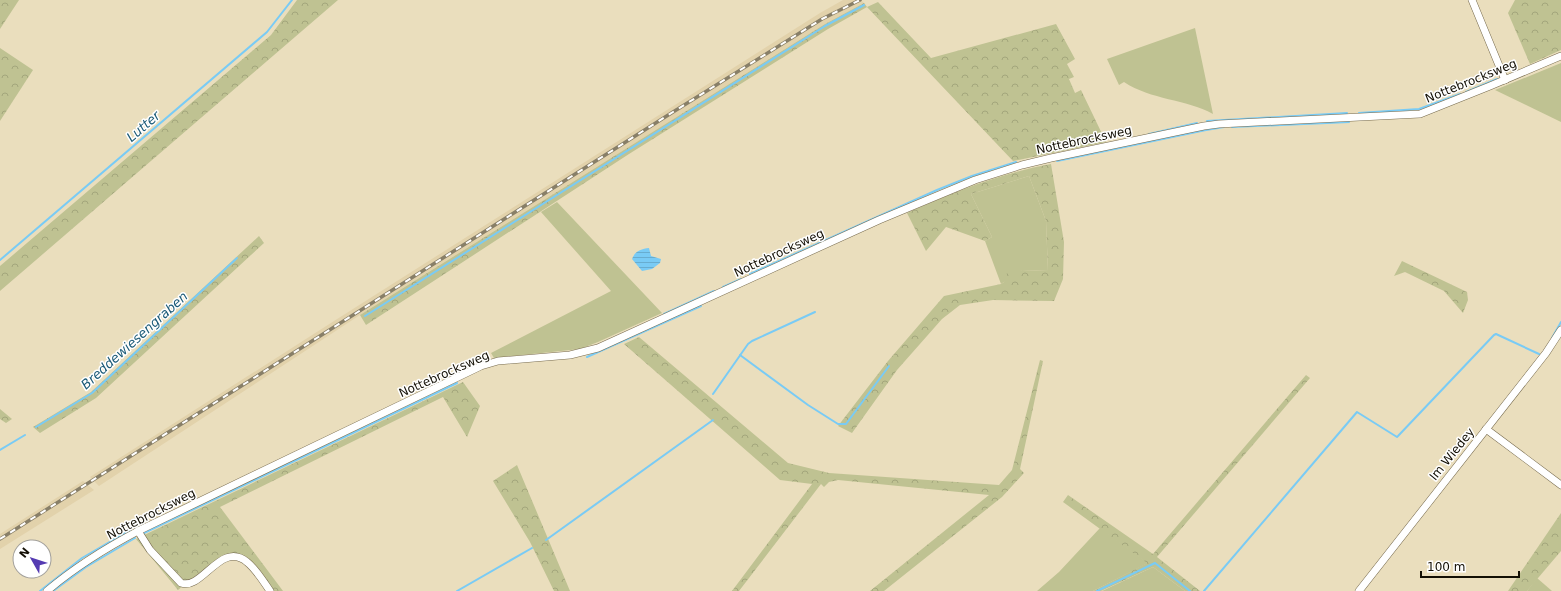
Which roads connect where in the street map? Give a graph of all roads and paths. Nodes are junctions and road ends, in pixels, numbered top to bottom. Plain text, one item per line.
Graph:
1 (1472, 0) edge
2 (1561, 56) edge
3 (1505, 80) junction
4 (1561, 330) edge
5 (1486, 429) junction
6 (1561, 485) edge
7 (138, 531) junction
8 (47, 591) edge
9 (270, 591) edge
10 (1359, 591) edge

1 - 3 street
2 - 3 street, Nottebrocksweg
3 - 7 street, Nottebrocksweg
4 - 5 street, Im Wiedey
5 - 6 street
5 - 10 street, Im Wiedey
7 - 8 street, Nottebrocksweg
7 - 9 street

